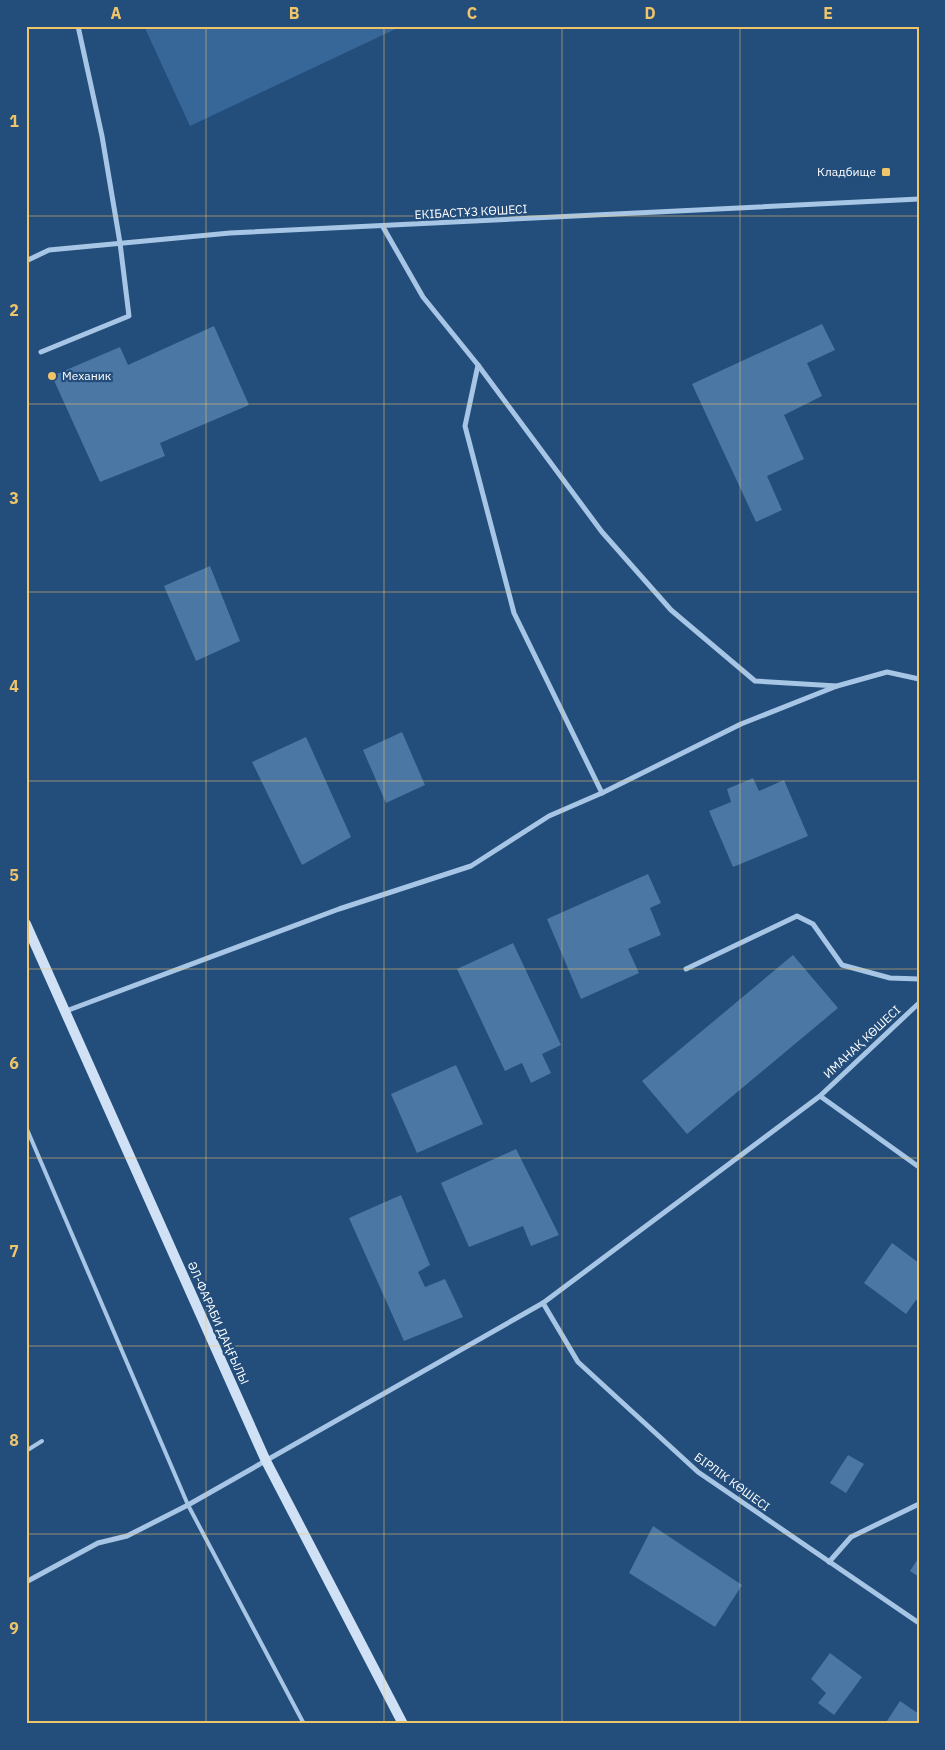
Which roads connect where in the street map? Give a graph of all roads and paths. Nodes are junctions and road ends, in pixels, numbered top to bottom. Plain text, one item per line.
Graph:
1 (78, 26) edge
2 (919, 199) edge
3 (383, 227) junction
4 (120, 243) junction
5 (26, 261) edge
6 (41, 352) dead end
7 (478, 365) junction
8 (919, 679) edge
9 (837, 686) junction
10 (602, 793) junction
11 (26, 924) edge
12 (686, 970) dead end
13 (919, 979) edge
14 (919, 1003) edge
15 (66, 1011) junction
16 (820, 1096) junction
17 (26, 1127) edge
18 (919, 1167) edge
19 (544, 1303) junction
20 (42, 1440) dead end
21 (26, 1451) edge
22 (266, 1461) junction
23 (919, 1504) edge
24 (188, 1505) junction
25 (829, 1562) junction
26 (26, 1582) edge
27 (919, 1623) edge
28 (304, 1724) edge
29 (403, 1724) edge

1 - 4 street
2 - 3 street, ЕКІБАСТҰЗ КӨШЕСІ
3 - 4 street, ЕКІБАСТҰЗ КӨШЕСІ
3 - 7 street
4 - 5 street, ЕКІБАСТҰЗ КӨШЕСІ
4 - 6 street
7 - 9 street
7 - 10 street
8 - 9 street
9 - 10 street
10 - 15 street
11 - 15 main road, ӘЛ-ФАРАБИ ДАҢҒЫЛЫ
12 - 13 street
14 - 16 street, ИМАНАҚ КӨШЕСІ
15 - 22 main road, ӘЛ-ФАРАБИ ДАҢҒЫЛЫ
16 - 18 street
16 - 19 street, ИМАНАҚ КӨШЕСІ
17 - 24 lane
19 - 22 street, ИМАНАҚ КӨШЕСІ
19 - 25 street, БІРЛІК КӨШЕСІ
20 - 21 lane
22 - 24 street, ИМАНАҚ КӨШЕСІ
22 - 29 main road, ӘЛ-ФАРАБИ ДАҢҒЫЛЫ
23 - 25 street
24 - 26 street, ИМАНАҚ КӨШЕСІ
24 - 28 lane
25 - 27 street, БІРЛІК КӨШЕСІ

